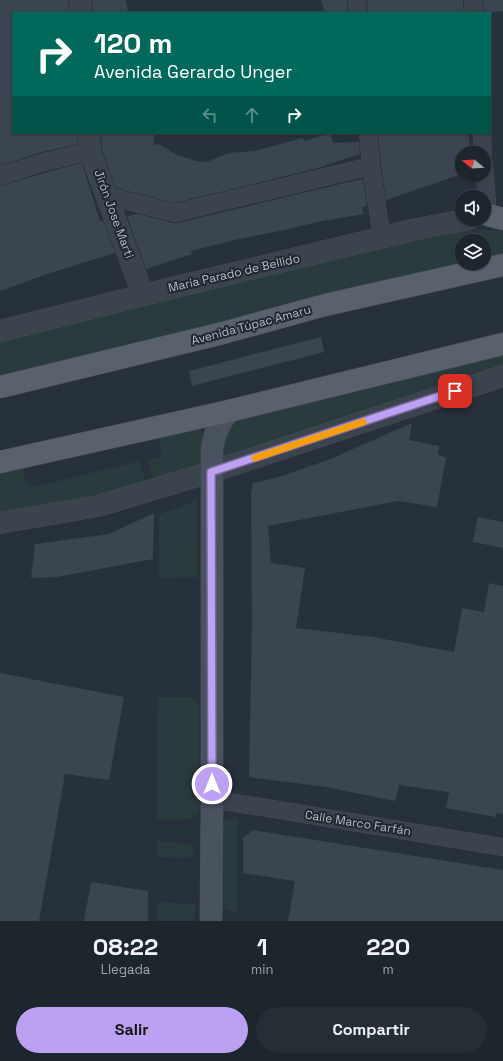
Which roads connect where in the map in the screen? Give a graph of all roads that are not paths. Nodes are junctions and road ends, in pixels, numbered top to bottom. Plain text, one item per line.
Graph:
1 (80, 0) edge
2 (357, 0) edge
3 (473, 0) edge
4 (81, 12) edge
5 (358, 12) edge
6 (474, 12) edge
7 (368, 134) edge
8 (482, 134) edge
9 (89, 142) edge
10 (483, 146) edge
11 (371, 166) junction
12 (0, 176) edge
13 (107, 196) junction
14 (455, 222) edge
15 (382, 238) junction
16 (503, 266) edge
17 (143, 295) junction
18 (0, 331) edge
19 (503, 344) edge
20 (503, 376) edge
21 (0, 387) edge
22 (229, 411) junction
23 (185, 420) junction
24 (0, 462) edge
25 (212, 464) junction
26 (0, 523) edge
27 (212, 799) junction
28 (503, 847) edge
29 (211, 921) edge

1 - 4 street
2 - 5 street
3 - 6 street
7 - 11 street
8 - 10 street
9 - 12 street
9 - 13 street, Jirón Jose Marti
11 - 13 street
11 - 15 street
13 - 17 street, Jirón Jose Marti
14 - 15 street, María Parado de Bellido
15 - 17 street, María Parado de Bellido
16 - 21 main road, Avenida Túpac Amaru
17 - 18 street, María Parado de Bellido
19 - 22 main road
20 - 25 street
22 - 23 main road
22 - 25 main road
23 - 24 main road
23 - 25 main road
25 - 26 street
25 - 27 main road
27 - 28 street, Calle Marco Farfán
27 - 29 main road

